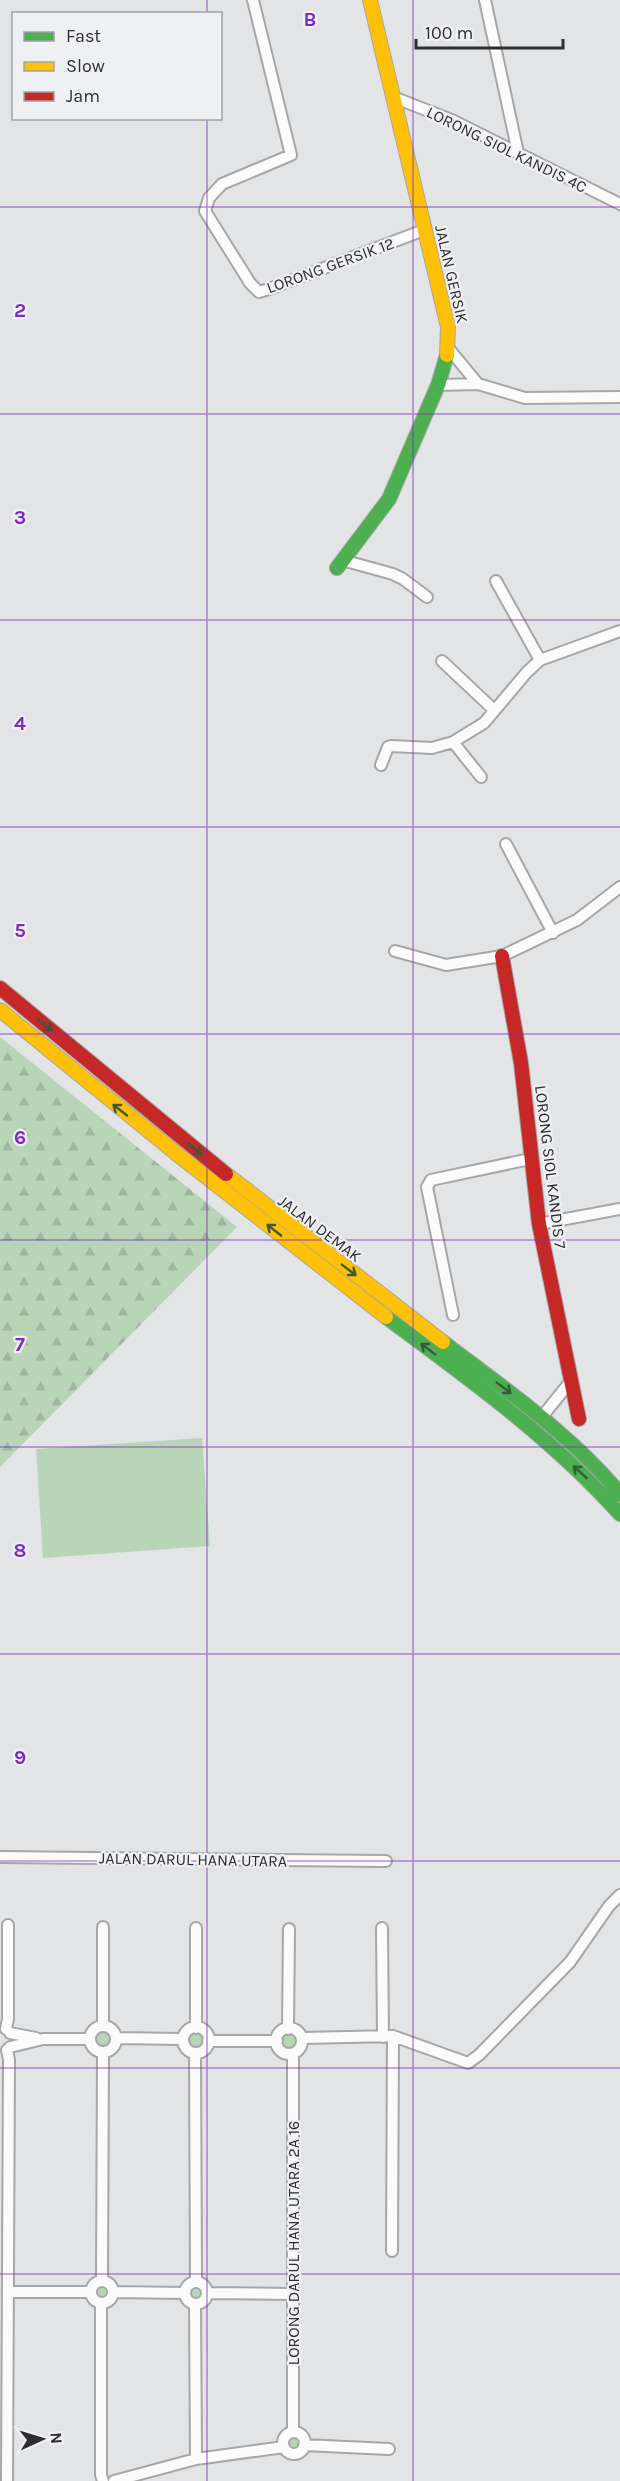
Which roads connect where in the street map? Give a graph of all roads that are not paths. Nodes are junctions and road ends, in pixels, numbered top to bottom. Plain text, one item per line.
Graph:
1 (253, 0) edge
2 (370, 0) edge
3 (485, 0) edge
4 (393, 98) junction
5 (518, 153) junction
6 (620, 204) edge
7 (424, 230) junction
8 (449, 349) junction
9 (478, 384) junction
10 (438, 385) junction
11 (620, 398) edge
12 (339, 564) joint
13 (496, 581) dead end
14 (427, 597) dead end
15 (620, 631) edge
16 (540, 660) junction
17 (442, 661) dead end
18 (494, 710) junction
19 (453, 742) junction
20 (381, 765) dead end
21 (481, 777) dead end
22 (506, 844) dead end
23 (620, 887) edge
24 (553, 933) junction
25 (395, 951) dead end
26 (502, 956) junction
27 (0, 988) edge
28 (0, 1010) edge
29 (530, 1160) junction
30 (620, 1209) edge
31 (539, 1224) junction
32 (453, 1315) dead end
33 (570, 1382) junction
34 (541, 1418) junction
35 (579, 1419) dead end
36 (620, 1494) edge
37 (620, 1514) edge
38 (0, 1857) edge
39 (386, 1861) dead end
40 (620, 1895) edge
41 (8, 1925) dead end
42 (103, 1927) dead end
43 (196, 1928) dead end
44 (382, 1928) dead end
45 (289, 1929) dead end
46 (103, 2026) junction
47 (196, 2028) junction
48 (288, 2028) junction
49 (5, 2030) edge
50 (388, 2036) junction
51 (116, 2038) junction
52 (302, 2038) junction
53 (43, 2039) junction
54 (90, 2039) junction
55 (183, 2039) junction
56 (208, 2041) junction
57 (277, 2041) junction
58 (6, 2049) edge
59 (103, 2052) junction
60 (195, 2053) junction
61 (293, 2054) junction
62 (392, 2251) dead end
63 (102, 2281) junction
64 (196, 2282) junction
65 (8, 2292) junction
66 (91, 2292) junction
67 (113, 2292) junction
68 (185, 2293) junction
69 (207, 2293) junction
70 (293, 2294) junction
71 (101, 2303) junction
72 (195, 2304) junction
73 (293, 2432) junction
74 (304, 2445) junction
75 (284, 2447) junction
76 (389, 2449) dead end
77 (196, 2459) junction
78 (7, 2481) edge
79 (103, 2481) edge
80 (114, 2481) edge

1 - 7 street, LORONG GERSIK 12
2 - 4 main road, JALAN GERSIK
3 - 5 street
4 - 5 street, LORONG SIOL KANDIS 4C
4 - 7 main road, JALAN GERSIK
5 - 6 street, LORONG SIOL KANDIS 4C
7 - 8 main road, JALAN GERSIK
8 - 9 street
8 - 10 main road, JALAN GERSIK
9 - 10 street
9 - 11 street
10 - 12 main road, JALAN GERSIK
12 - 14 street
13 - 16 street
15 - 16 street
16 - 18 street
17 - 18 street
18 - 19 street
19 - 20 street
19 - 21 street
22 - 24 street
23 - 24 street
24 - 26 street
25 - 26 street
26 - 29 main road, LORONG SIOL KANDIS 7
27 -> 34 main road, JALAN DEMAK
37 -> 28 main road, JALAN DEMAK
29 - 31 main road, LORONG SIOL KANDIS 7
29 - 32 street
30 - 31 street
31 - 33 main road, LORONG SIOL KANDIS 7
33 - 34 street
33 - 35 main road, LORONG SIOL KANDIS 7
34 - 36 main road, JALAN DEMAK
38 - 39 street, JALAN DARUL HANA UTARA
40 - 50 street
41 - 49 street
42 - 46 street
43 - 47 street
44 - 50 street
45 - 48 street
46 - 51 street
46 - 54 street
47 - 55 street
47 - 56 street
48 - 52 street
48 - 57 street
49 - 53 street
49 - 58 street
50 - 52 street
50 - 62 street
51 - 55 street
51 - 59 street
52 - 61 street
53 - 54 street
53 - 58 street
54 - 59 street
55 - 60 street
56 - 57 street
56 - 60 street
57 - 61 street
58 - 65 street
59 - 63 street
60 - 64 street
61 - 70 street, LORONG DARUL HANA UTARA 2A 16
63 - 66 street
63 - 67 street
64 - 68 street
64 - 69 street
65 - 66 street
65 - 78 street
66 - 71 street
67 - 68 street
67 - 71 street
68 - 72 street
69 - 70 street
69 - 72 street
70 - 73 street, LORONG DARUL HANA UTARA 2A 16
71 - 79 street
72 - 77 street
73 - 74 street
73 - 75 street
74 - 75 street
74 - 76 street
75 - 77 street
77 - 80 street

